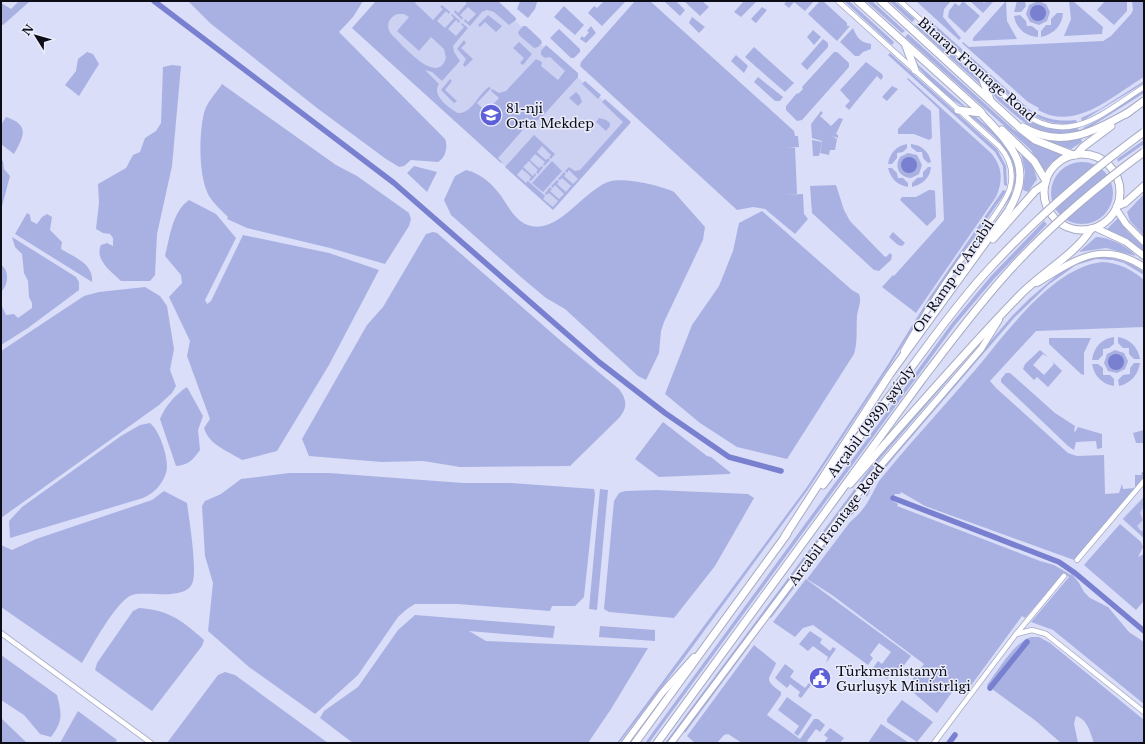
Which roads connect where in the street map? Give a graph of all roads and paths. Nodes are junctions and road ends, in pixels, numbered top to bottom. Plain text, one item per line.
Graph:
1 (838, 1) edge
2 (858, 1) edge
3 (881, 1) edge
4 (901, 1) edge
5 (905, 44) junction
6 (915, 70) junction
7 (982, 77) junction
8 (1144, 87) edge
9 (990, 100) junction
10 (1144, 101) edge
11 (958, 110) junction
12 (1002, 111) junction
13 (1129, 112) junction
14 (982, 113) junction
15 (1144, 132) edge
16 (1144, 152) edge
17 (1075, 155) junction
18 (1045, 183) junction
19 (1144, 186) edge
20 (1116, 207) junction
21 (1093, 228) junction
22 (1144, 242) edge
23 (1144, 256) edge
24 (1144, 267) edge
25 (962, 274) junction
26 (1024, 291) junction
27 (1006, 310) junction
28 (890, 374) junction
29 (1144, 481) edge
30 (819, 521) junction
31 (785, 536) junction
32 (1077, 560) dead end
33 (1064, 576) dead end
34 (1, 633) edge
35 (1016, 634) junction
36 (713, 636) junction
37 (1144, 712) edge
38 (151, 743) edge
39 (625, 743) edge
40 (635, 743) edge
41 (657, 743) edge
42 (671, 743) edge
43 (934, 743) edge

1 - 6 street
2 - 5 main road
3 - 9 main road
4 - 7 street, Bitarap Frontage Road
5 - 6 main road
5 - 14 main road
6 - 11 street
7 - 8 street, Bitarap Frontage Road
7 - 9 main road
9 - 12 main road
10 - 13 main road
11 - 14 main road
11 - 28 street, On Ramp to Arcabil
12 - 13 main road
12 - 17 main road
13 - 17 main road
14 - 18 main road
14 - 25 main road
15 - 31 main road, Arçabil (1939) şaýoly, bridge
16 - 30 main road, Arçabil (1939) şaýoly, bridge
17 - 18 main road
17 - 20 main road
18 - 21 main road
18 - 25 main road
19 - 20 main road
20 - 21 main road
20 - 22 street
21 - 23 street
21 - 26 main road
24 - 26 street
25 - 28 main road
26 - 27 main road
27 - 30 main road
27 - 42 street, Arcabil Frontage Road
28 - 31 main road
29 - 32 street
30 - 41 main road, Arçabil (1939) şaýoly
31 - 36 main road, Arçabil (1939) şaýoly
33 - 35 street
34 - 38 street
35 - 37 street
35 - 43 street
36 - 39 street
36 - 40 main road, Arçabil (1939) şaýoly

